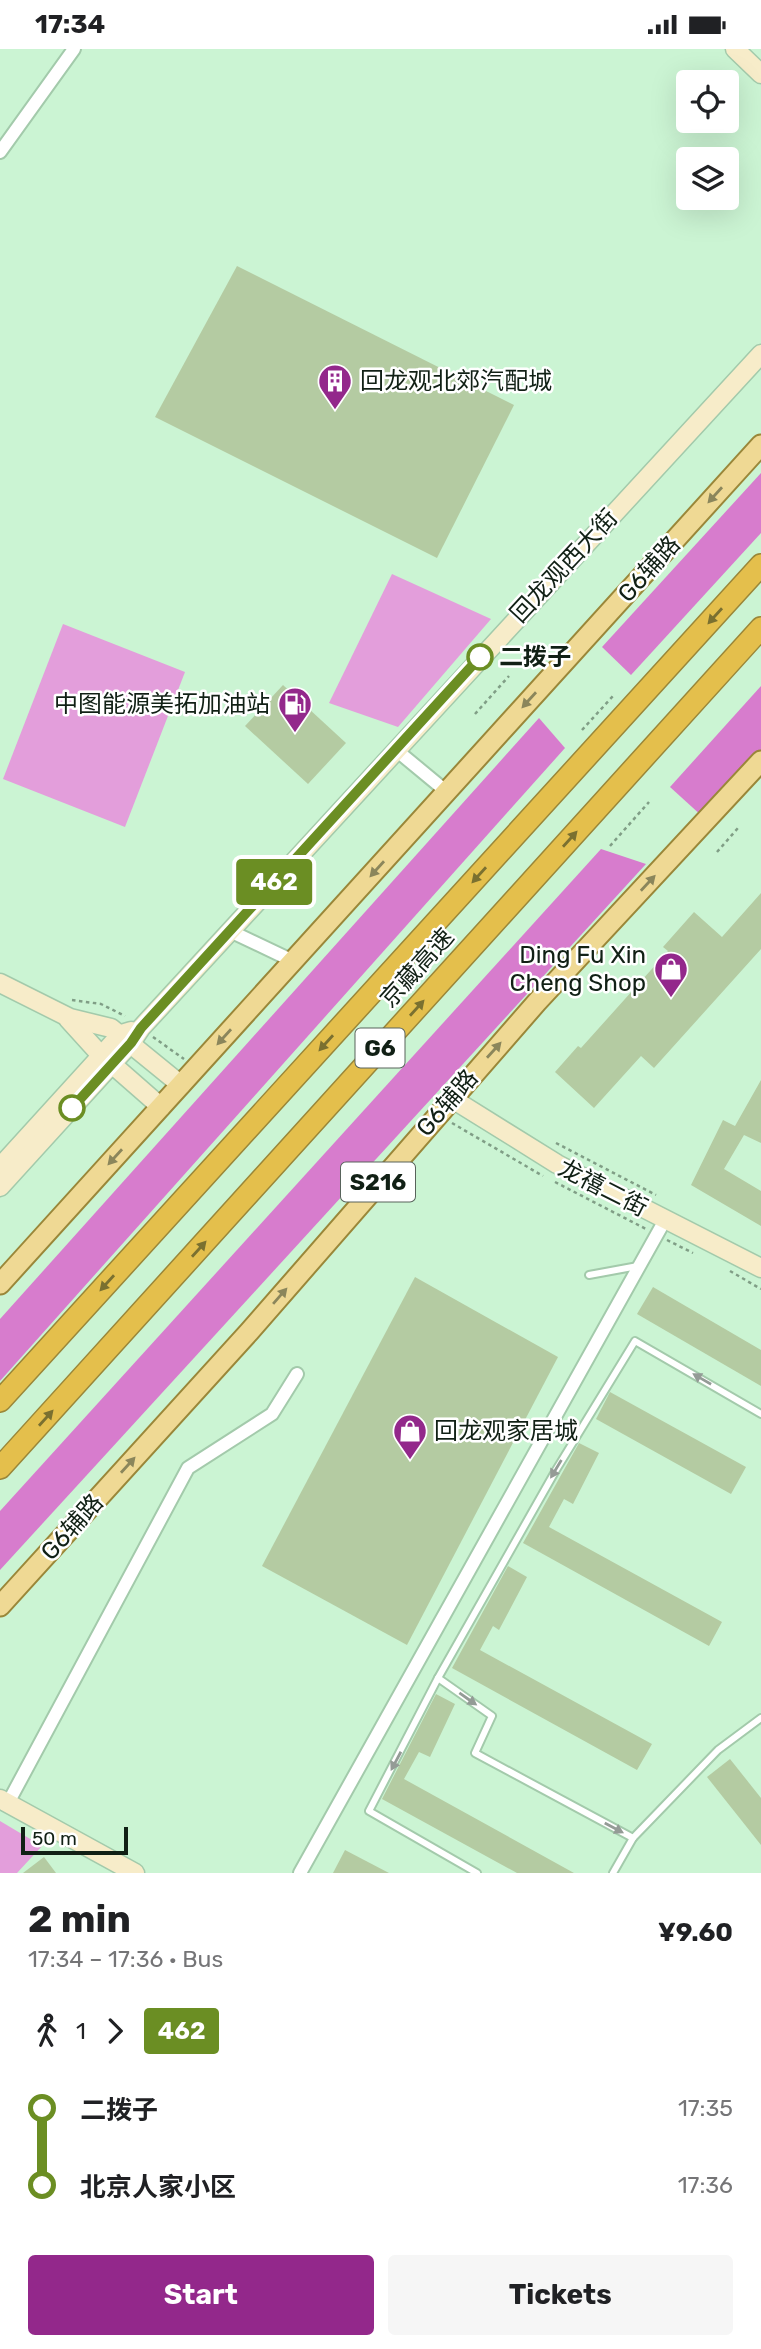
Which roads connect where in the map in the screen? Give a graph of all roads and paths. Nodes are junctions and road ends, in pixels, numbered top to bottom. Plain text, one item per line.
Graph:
1 (74, 49) edge
2 (735, 49) edge
3 (761, 74) edge
4 (0, 152) edge
5 (761, 353) edge
6 (761, 445) edge
7 (761, 565) edge
8 (761, 628) edge
9 (509, 676) dead end
10 (613, 696) dead end
11 (475, 714) dead end
12 (582, 730) dead end
13 (395, 749) junction
14 (761, 761) edge
15 (447, 792) junction
16 (649, 802) dead end
17 (738, 828) dead end
18 (610, 846) dead end
19 (717, 852) dead end
20 (230, 930) junction
21 (293, 961) junction
22 (0, 983) edge
23 (63, 1015) junction
24 (131, 1035) junction
25 (160, 1041) dead end
26 (107, 1060) junction
27 (196, 1068) junction
28 (181, 1085) junction
29 (451, 1098) junction
30 (161, 1107) junction
31 (556, 1143) dead end
32 (0, 1167) edge
33 (0, 1187) edge
34 (658, 1196) dead end
35 (665, 1220) junction
36 (640, 1265) junction
37 (761, 1268) edge
38 (589, 1275) dead end
39 (0, 1284) edge
40 (297, 1374) dead end
41 (0, 1401) edge
42 (761, 1414) edge
43 (0, 1468) edge
44 (0, 1606) edge
45 (439, 1678) junction
46 (761, 1718) edge
47 (4, 1801) edge
48 (633, 1838) junction
49 (135, 1873) edge
50 (300, 1873) edge
51 (477, 1873) edge
52 (613, 1873) edge

1 - 4 street
2 - 3 street
5 - 13 street, 回龙观西大街
6 -> 15 main road, G6辅路
7 -> 41 highway, 京藏高速 / G6
43 -> 8 highway, 京藏高速 / G6
9 - 11 path
10 - 12 path
13 - 15 street
13 - 20 street, 回龙观西大街
29 -> 14 main road, G6辅路 / S216
15 -> 21 main road, G6辅路
16 - 18 path
17 - 19 path
20 - 21 street
20 - 24 street, 回龙观西大街
21 -> 27 main road, G6辅路
22 - 23 street
23 - 24 street
23 - 26 street
24 - 26 street, 回龙观西大街
24 - 28 street
25 - 27 path
26 - 30 street
26 - 32 street, 回龙观西大街
26 - 33 street, 回龙观西大街
27 - 28 main road, G6辅路
28 - 30 main road, G6辅路
29 - 35 street, 龙禧二街
44 -> 29 main road, G6辅路 / S216
30 -> 39 main road, G6辅路
31 - 34 path
35 - 36 street
35 - 37 street, 龙禧二街
36 - 38 lane
36 - 50 street
40 - 47 street
42 -> 45 lane
45 -> 48 lane
45 -> 51 lane
46 - 48 lane
47 - 49 street
48 - 52 lane

